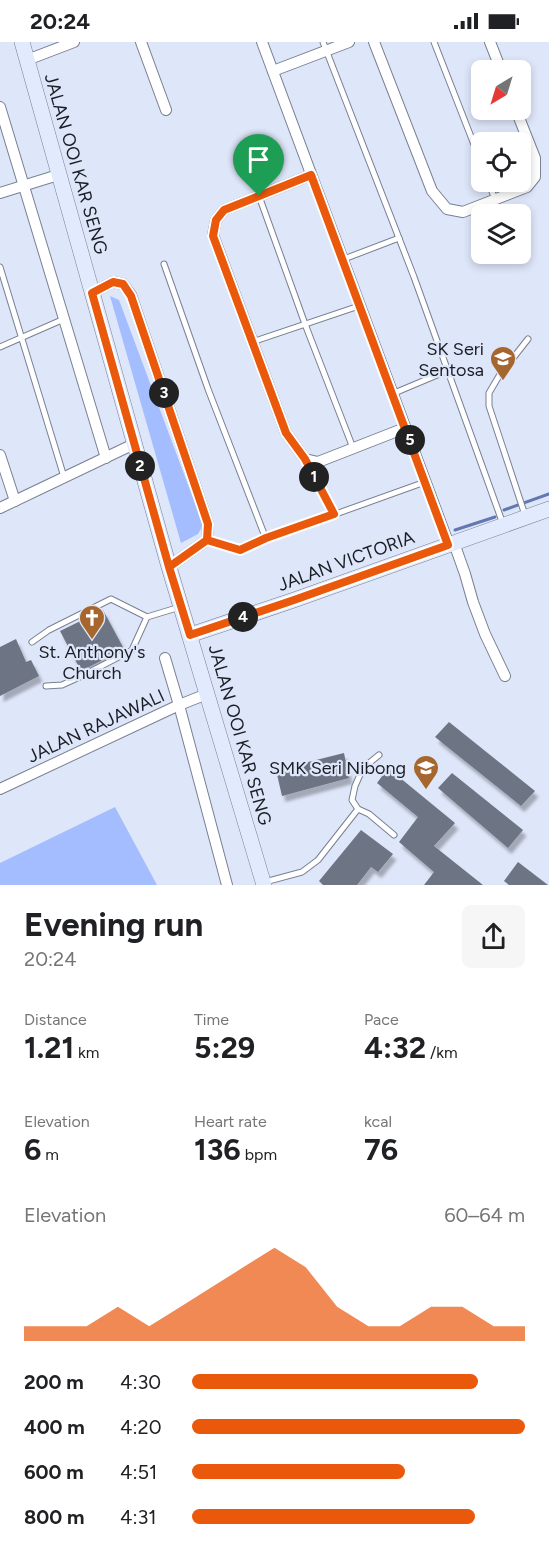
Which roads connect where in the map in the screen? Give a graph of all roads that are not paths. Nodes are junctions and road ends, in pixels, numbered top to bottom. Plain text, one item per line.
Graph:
1 (22, 42) edge
2 (74, 42) edge
3 (141, 42) edge
4 (262, 42) edge
5 (349, 42) edge
6 (374, 42) edge
7 (434, 42) edge
8 (490, 42) edge
9 (325, 46) edge
10 (27, 60) junction
11 (497, 60) edge
12 (273, 71) junction
13 (0, 106) edge
14 (166, 110) dead end
15 (520, 120) edge
16 (471, 137) edge
17 (58, 175) junction
18 (311, 175) junction
19 (24, 186) junction
20 (492, 192) edge
21 (0, 193) edge
22 (259, 196) junction
23 (495, 199) junction
24 (399, 238) junction
25 (342, 260) junction
26 (164, 264) dead end
27 (0, 267) edge
28 (92, 293) junction
29 (359, 306) junction
30 (64, 319) junction
31 (305, 324) junction
32 (22, 337) junction
33 (528, 339) dead end
34 (252, 342) junction
35 (0, 347) edge
36 (449, 370) junction
37 (392, 394) junction
38 (405, 428) junction
39 (134, 444) junction
40 (353, 448) junction
41 (0, 455) edge
42 (106, 458) junction
43 (305, 459) junction
44 (64, 477) junction
45 (425, 482) junction
46 (15, 501) junction
47 (0, 507) edge
48 (549, 509) edge
49 (525, 513) junction
50 (334, 514) junction
51 (504, 525) junction
52 (266, 538) junction
53 (207, 540) junction
54 (451, 544) junction
55 (169, 567) junction
56 (182, 607) junction
57 (147, 617) junction
58 (190, 635) junction
59 (32, 642) dead end
60 (165, 658) dead end
61 (505, 676) dead end
62 (46, 686) dead end
63 (207, 694) junction
64 (179, 705) junction
65 (379, 755) dead end
66 (0, 789) edge
67 (358, 809) junction
68 (394, 835) dead end
69 (264, 884) edge
70 (227, 885) edge

1 - 10 main road, JALAN OOI KAR SENG
2 - 10 street
3 - 14 street
4 - 12 street
5 - 9 street
6 - 23 street
7 - 16 lane
8 - 11 street
9 - 12 street
9 - 24 lane
10 - 17 main road, JALAN OOI KAR SENG
12 - 18 street
13 - 19 street
15 - 23 street
17 - 19 street
17 - 28 main road, JALAN OOI KAR SENG
18 - 22 street
18 - 25 street
19 - 21 street
19 - 30 street
20 - 23 lane
22 - 31 lane
22 - 34 street
24 - 25 lane
24 - 36 lane
25 - 29 street
26 - 52 lane
27 - 32 lane
28 - 39 main road, JALAN OOI KAR SENG
28 - 53 street
29 - 31 lane
29 - 37 street
30 - 32 lane
30 - 42 street
31 - 34 lane
31 - 40 lane
32 - 35 lane
32 - 44 lane
33 - 49 lane
34 - 43 street
36 - 37 lane
36 - 51 lane
37 - 38 street
38 - 40 street
38 - 45 street
39 - 42 street
39 - 55 main road, JALAN OOI KAR SENG
40 - 43 street
41 - 46 street
42 - 44 street
43 - 50 lane
44 - 46 street
45 - 50 lane
45 - 54 street
46 - 47 street
48 - 49 main road, JALAN VICTORIA
49 - 51 main road, JALAN VICTORIA
50 - 52 lane
51 - 54 main road, JALAN VICTORIA
52 - 53 lane
53 - 55 street
54 - 58 main road, JALAN VICTORIA
54 - 61 street
55 - 56 main road, JALAN OOI KAR SENG
56 - 57 lane
56 - 58 main road, JALAN OOI KAR SENG
57 - 59 lane
57 - 62 lane
58 - 63 main road, JALAN OOI KAR SENG
60 - 64 street
63 - 64 street, JALAN RAJAWALI
63 - 69 main road, JALAN OOI KAR SENG
64 - 66 street, JALAN RAJAWALI
64 - 70 street
65 - 67 lane
67 - 68 lane
67 - 69 lane

